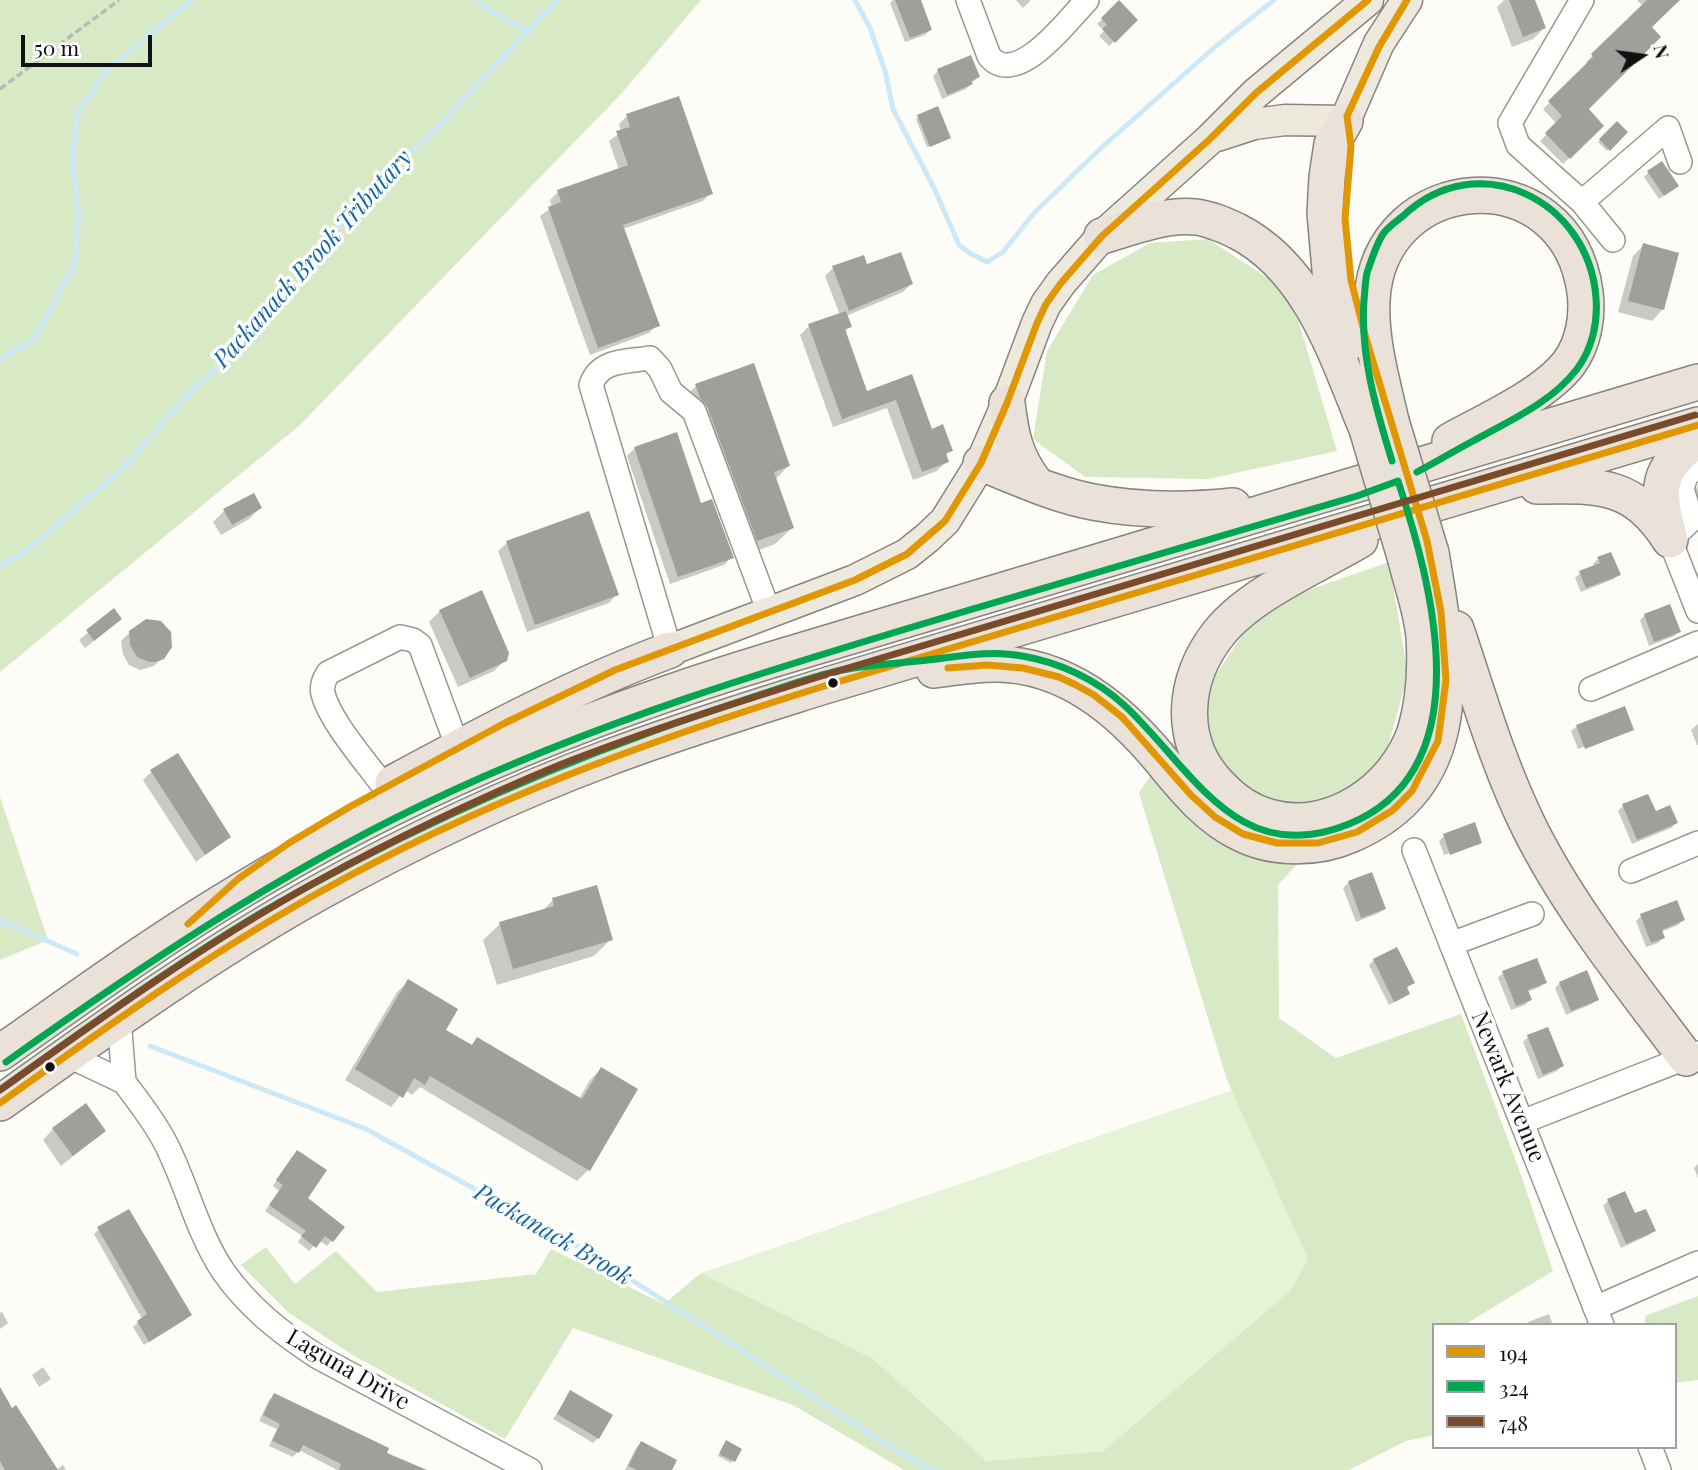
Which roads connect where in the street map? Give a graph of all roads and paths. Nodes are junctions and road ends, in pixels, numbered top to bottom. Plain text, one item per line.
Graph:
1 (119, 0) edge
2 (968, 0) edge
3 (1087, 0) edge
4 (1368, 0) edge
5 (1407, 0) edge
6 (1582, 0) edge
7 (0, 89) edge
8 (1345, 121) junction
9 (1210, 139) junction
10 (1680, 162) dead end
11 (1582, 202) junction
12 (1102, 236) junction
13 (1614, 240) dead end
14 (1698, 382) edge
15 (1007, 403) junction
16 (1379, 425) junction
17 (1698, 425) edge
18 (1698, 439) edge
19 (981, 463) junction
20 (1698, 469) edge
21 (1392, 474) junction
22 (1036, 484) junction
23 (1491, 487) junction
24 (1310, 499) junction
25 (1404, 513) junction
26 (1686, 526) edge
27 (1419, 556) junction
28 (1698, 611) edge
29 (769, 612) junction
30 (1698, 643) edge
31 (670, 650) junction
32 (844, 680) junction
33 (1591, 689) dead end
34 (458, 748) junction
35 (385, 788) junction
36 (1698, 843) edge
37 (1414, 850) dead end
38 (1631, 871) dead end
39 (1532, 914) dead end
40 (188, 923) junction
41 (1451, 944) junction
42 (119, 1018) junction
43 (0, 1053) edge
44 (67, 1055) junction
45 (1692, 1055) edge
46 (124, 1082) junction
47 (0, 1103) edge
48 (1522, 1122) junction
49 (1698, 1263) edge
50 (1599, 1317) edge
51 (1651, 1449) edge
52 (530, 1470) edge
53 (1659, 1470) edge

1 - 7 path
2 - 3 street
4 - 9 main road
5 - 8 main road
6 - 11 street
8 - 9 main road
8 - 16 highway
9 - 12 main road
10 - 11 street
11 - 13 street
12 - 15 main road
12 - 16 highway
14 - 21 highway
15 - 19 main road
15 - 22 highway
16 - 21 highway
16 - 27 highway, bridge
17 - 23 highway
18 - 26 highway
19 - 22 highway
19 - 29 main road
20 - 26 street
21 - 24 highway
22 - 24 highway
23 - 25 highway
23 - 26 highway
24 - 40 highway
25 - 27 highway
25 - 32 highway
26 - 28 street
27 - 32 highway
27 - 45 highway
29 - 31 main road
29 - 31 street
30 - 33 street
31 - 34 highway
32 - 42 highway
34 - 35 highway
34 - 35 street
35 - 40 highway
36 - 38 street
37 - 41 street, Newark Avenue
39 - 41 street
40 - 43 highway
41 - 48 street, Newark Avenue
42 - 44 highway
42 - 46 street
44 - 46 street, Laguna Drive
44 - 47 highway
45 - 48 street
46 - 52 street, Laguna Drive
48 - 50 street, Newark Avenue
49 - 50 street
51 - 53 street

